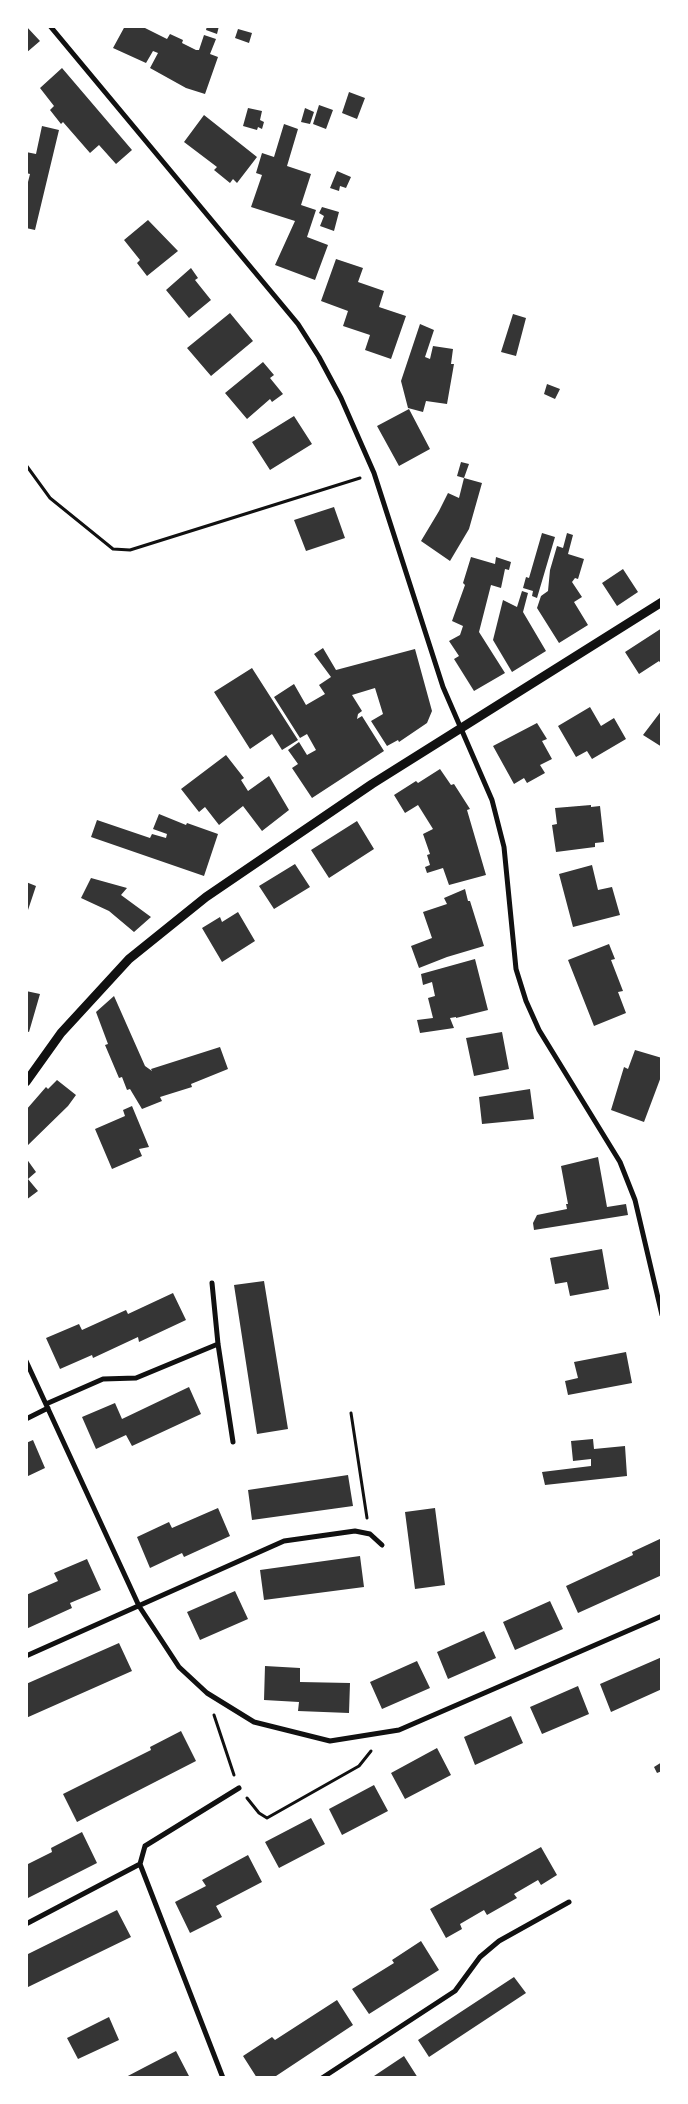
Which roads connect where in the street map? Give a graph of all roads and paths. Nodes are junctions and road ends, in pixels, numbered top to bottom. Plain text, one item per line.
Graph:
1 (50, 26) edge
2 (26, 465) edge
3 (374, 473) junction
4 (662, 602) edge
5 (462, 726) junction
6 (26, 1082) edge
7 (212, 1283) dead end
8 (662, 1315) edge
9 (218, 1344) junction
10 (26, 1360) edge
11 (47, 1406) junction
12 (352, 1413) dead end
13 (26, 1419) edge
14 (233, 1442) dead end
15 (370, 1534) junction
16 (382, 1545) dead end
17 (138, 1606) junction
18 (662, 1616) edge
19 (26, 1656) edge
20 (207, 1693) junction
21 (384, 1734) junction
22 (227, 1757) dead end
23 (239, 1788) joint
24 (140, 1864) junction
25 (569, 1902) dead end
26 (26, 1924) edge
27 (224, 2078) edge
28 (322, 2078) edge

1 - 3 street
2 - 3 path
3 - 5 street
4 - 5 street
5 - 6 street
5 - 8 street
7 - 9 street
9 - 11 street
9 - 14 street
10 - 11 street
11 - 13 street
11 - 17 street
12 - 15 path
15 - 16 street
15 - 17 street
17 - 19 street
17 - 20 street
18 - 21 street
20 - 21 street
20 - 22 path
21 - 23 path
23 - 24 street
24 - 26 street
24 - 27 street
25 - 28 street

